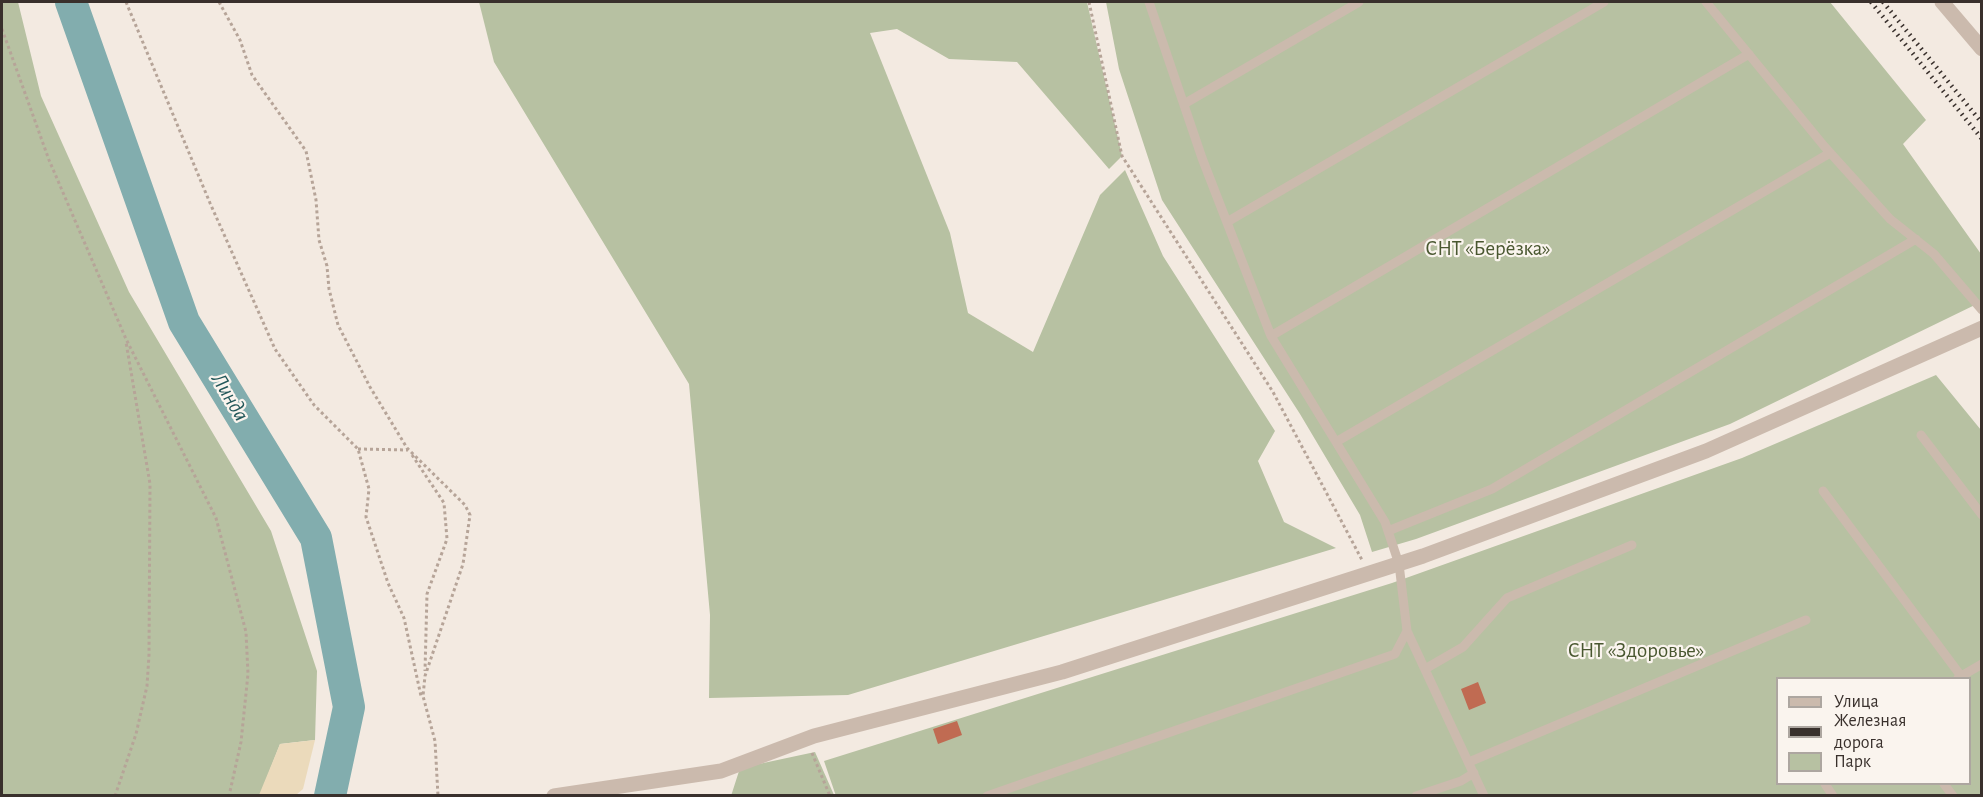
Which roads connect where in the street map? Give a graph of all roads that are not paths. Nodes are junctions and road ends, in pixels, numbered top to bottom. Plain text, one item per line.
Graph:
1 (1149, 2) edge
2 (1359, 2) edge
3 (1604, 2) edge
4 (1706, 2) edge
5 (1942, 2) edge
6 (1982, 49) edge
7 (1749, 54) junction
8 (1184, 104) junction
9 (1830, 153) junction
10 (1227, 222) junction
11 (1916, 239) junction
12 (1982, 310) edge
13 (1982, 328) edge
14 (1271, 336) junction
15 (1921, 435) dead end
16 (1336, 442) junction
17 (1823, 491) dead end
18 (1982, 515) edge
19 (1388, 531) junction
20 (1632, 546) dead end
21 (1399, 564) junction
22 (1806, 620) dead end
23 (1407, 631) junction
24 (1982, 664) edge
25 (1425, 669) junction
26 (1959, 677) edge
27 (1469, 762) junction
28 (1474, 773) junction
29 (554, 795) edge
30 (987, 795) edge
31 (1416, 795) edge
32 (1484, 795) edge

1 - 8 lane
2 - 8 lane
3 - 10 lane
4 - 7 lane
5 - 6 street
7 - 9 lane
7 - 14 lane
8 - 10 lane
9 - 11 lane
9 - 16 lane
10 - 14 lane
11 - 12 lane
11 - 19 lane
13 - 21 street
14 - 16 lane
15 - 18 lane
16 - 19 lane
17 - 26 lane
19 - 21 lane
20 - 25 lane
21 - 23 lane
21 - 29 street
22 - 27 lane
23 - 25 lane
23 - 30 lane
24 - 26 lane
25 - 27 lane
27 - 28 lane
28 - 31 lane
28 - 32 lane

